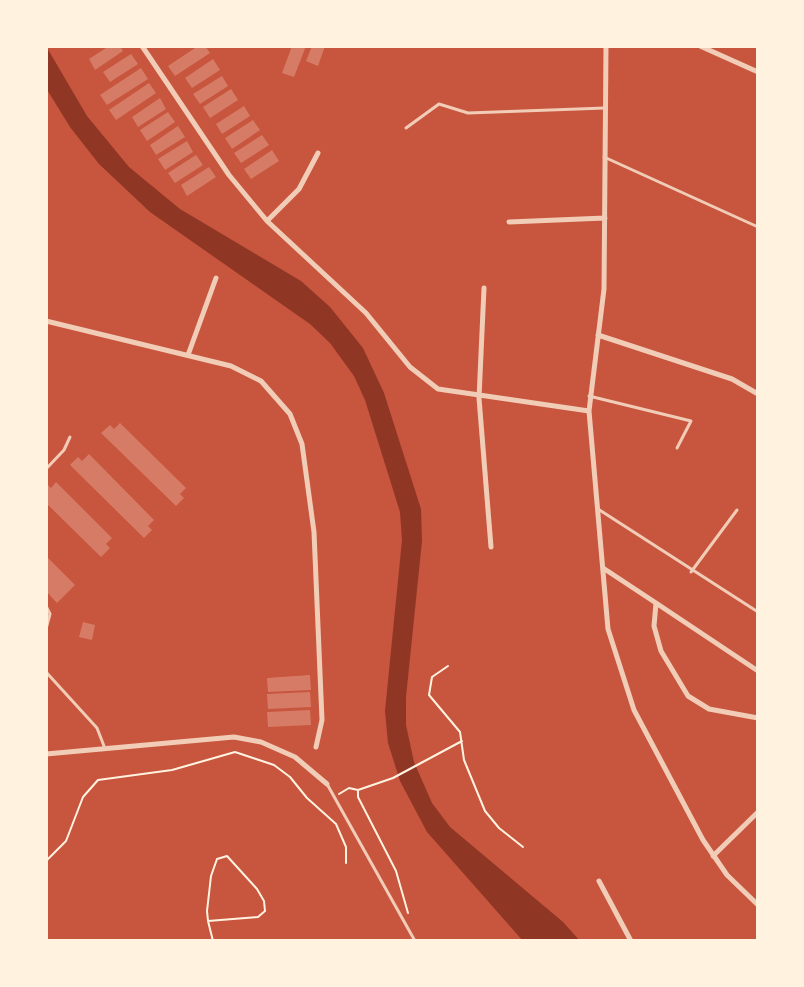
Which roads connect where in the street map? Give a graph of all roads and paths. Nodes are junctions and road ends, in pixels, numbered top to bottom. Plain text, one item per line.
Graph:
1 (142, 46) edge
2 (606, 46) edge
3 (700, 46) edge
4 (758, 72) edge
5 (605, 108) junction
6 (406, 128) dead end
7 (318, 153) dead end
8 (604, 157) junction
9 (605, 218) junction
10 (267, 221) junction
11 (509, 222) dead end
12 (758, 227) edge
13 (216, 278) dead end
14 (484, 288) dead end
15 (46, 321) edge
16 (598, 335) junction
17 (188, 355) junction
18 (758, 394) edge
19 (589, 396) junction
20 (479, 398) junction
21 (589, 411) junction
22 (70, 437) dead end
23 (677, 448) dead end
24 (46, 469) edge
25 (598, 509) junction
26 (737, 510) dead end
27 (491, 547) dead end
28 (603, 568) junction
29 (691, 572) junction
30 (656, 603) junction
31 (46, 606) edge
32 (757, 610) edge
33 (46, 629) edge
34 (448, 666) dead end
35 (758, 671) edge
36 (46, 672) edge
37 (758, 718) edge
38 (463, 740) junction
39 (316, 747) dead end
40 (105, 750) junction
41 (46, 754) edge
42 (327, 784) joint
43 (358, 790) junction
44 (336, 797) junction
45 (758, 812) edge
46 (523, 847) dead end
47 (713, 856) junction
48 (46, 861) edge
49 (346, 863) dead end
50 (599, 881) dead end
51 (758, 905) edge
52 (411, 919) dead end
53 (208, 921) junction
54 (213, 941) edge
55 (415, 941) edge
56 (631, 941) edge

1 - 10 street
2 - 5 street
3 - 4 street
5 - 6 lane
5 - 8 street
7 - 10 street
8 - 9 street
8 - 12 lane
9 - 11 street
9 - 16 street
10 - 20 street
13 - 17 street
14 - 20 street
15 - 17 street
16 - 18 street
16 - 19 street
17 - 39 street
19 - 21 street
19 - 23 lane
20 - 21 street
20 - 27 street
21 - 25 street
22 - 24 lane
25 - 28 street
25 - 29 lane
26 - 29 lane
28 - 30 street
28 - 47 street
29 - 32 lane
30 - 35 street
30 - 37 street
31 - 33 lane
34 - 38 path
36 - 40 lane
38 - 43 path
38 - 46 path
40 - 41 street
40 - 42 street
42 - 44 lane
43 - 44 path
43 - 52 path
44 - 55 lane
45 - 47 street
47 - 51 street
48 - 49 path
50 - 56 street
53 - 53 path
53 - 54 path

